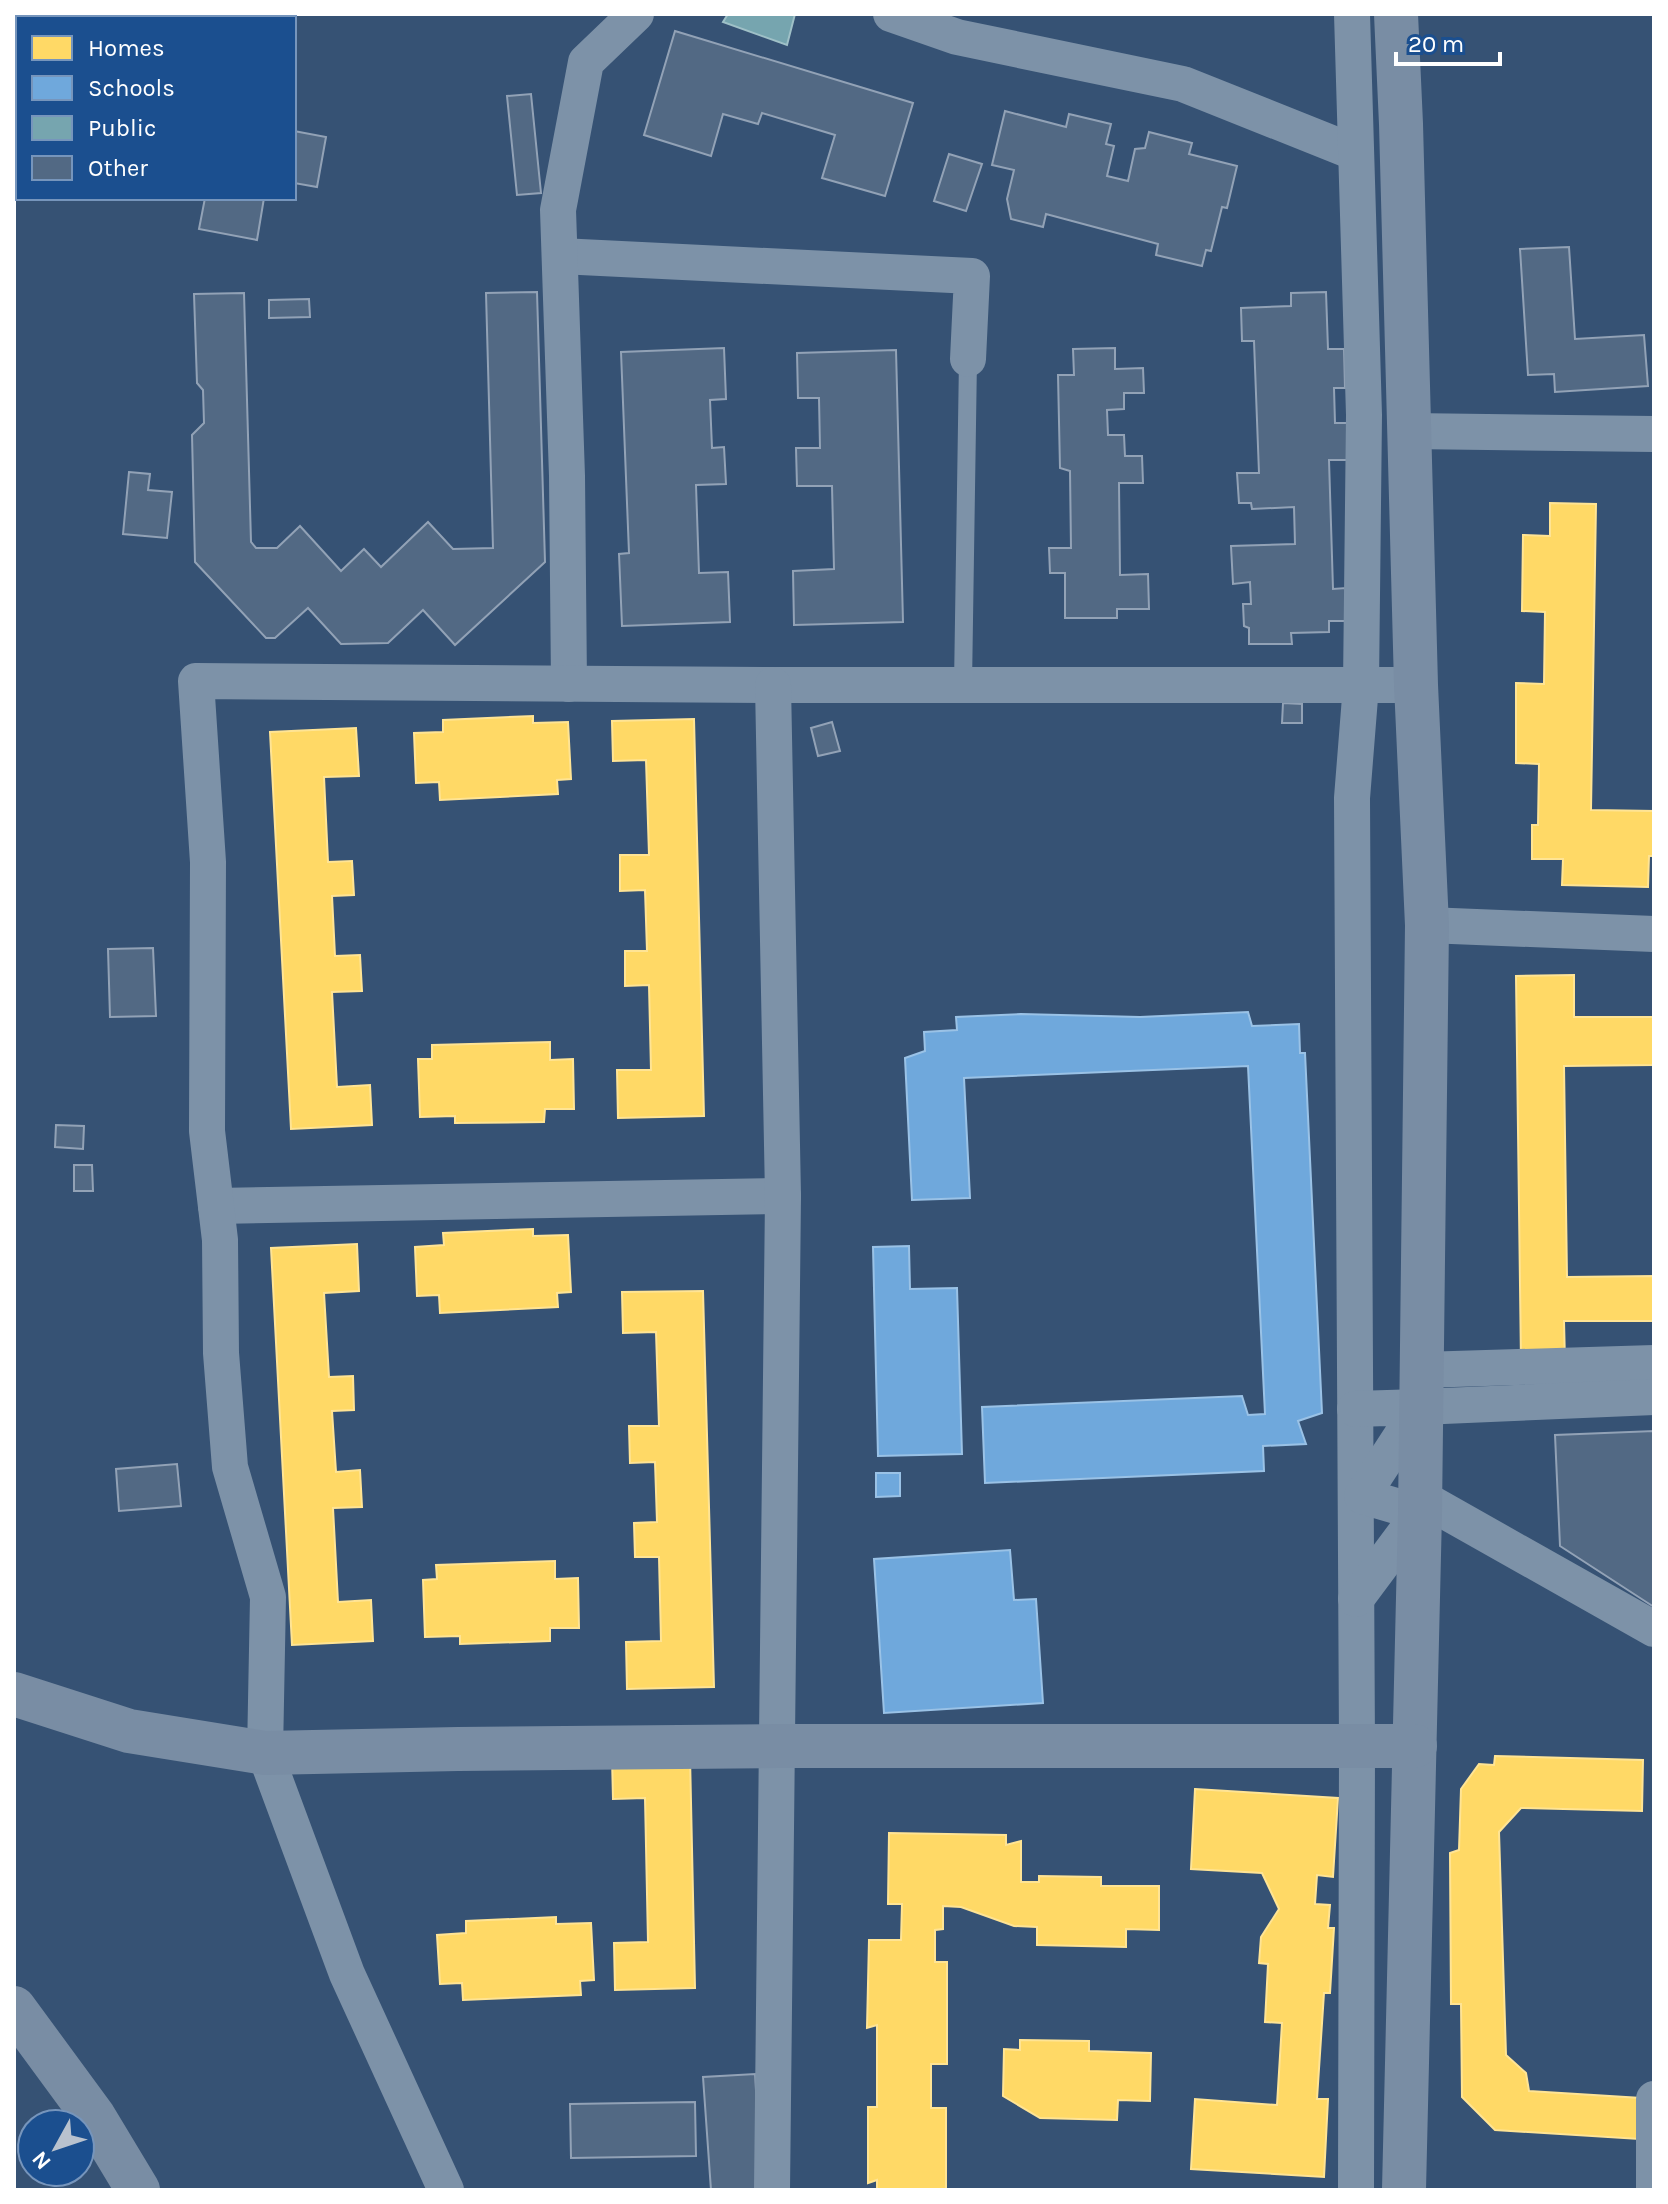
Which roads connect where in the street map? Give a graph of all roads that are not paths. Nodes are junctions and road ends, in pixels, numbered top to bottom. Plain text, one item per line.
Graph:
1 (636, 14) edge
2 (891, 14) edge
3 (1352, 14) edge
4 (1396, 14) edge
5 (1356, 153) junction
6 (560, 256) junction
7 (968, 359) joint
8 (1409, 431) junction
9 (1654, 434) edge
10 (569, 684) junction
11 (773, 685) junction
12 (963, 685) junction
13 (1361, 685) junction
14 (1416, 685) junction
15 (1427, 925) junction
16 (1654, 934) edge
17 (783, 1196) junction
18 (216, 1206) junction
19 (1654, 1363) edge
20 (1420, 1388) junction
21 (1654, 1397) edge
22 (1355, 1409) junction
23 (1420, 1505) junction
24 (1356, 1599) junction
25 (1654, 1629) edge
26 (14, 1694) edge
27 (778, 1746) junction
28 (1357, 1746) junction
29 (1415, 1746) junction
30 (265, 1753) junction
31 (14, 2008) edge
32 (1654, 2099) edge
33 (138, 2190) edge
34 (446, 2190) edge
35 (772, 2190) edge
36 (1356, 2190) edge
37 (1404, 2190) edge
38 (1654, 2190) edge

1 - 6 street
2 - 5 street
3 - 5 street
4 - 8 street
5 - 13 street
6 - 7 street
6 - 10 street
7 - 12 lane
8 - 9 street
8 - 14 street
10 - 11 street
10 - 18 street
11 - 12 street
11 - 17 street
12 - 13 street
13 - 14 street
13 - 22 street
14 - 15 street
15 - 16 street
15 - 20 street
17 - 18 street
17 - 27 street
18 - 30 street
19 - 20 street
20 - 21 street
20 - 22 street
20 - 23 street
20 - 23 street
22 - 24 street
23 - 24 street
23 - 25 street
23 - 29 street
24 - 28 street
26 - 30 street
27 - 28 street
27 - 30 street
27 - 35 street
28 - 29 street
28 - 36 street
29 - 37 street
30 - 34 street
31 - 33 street
32 - 38 street

